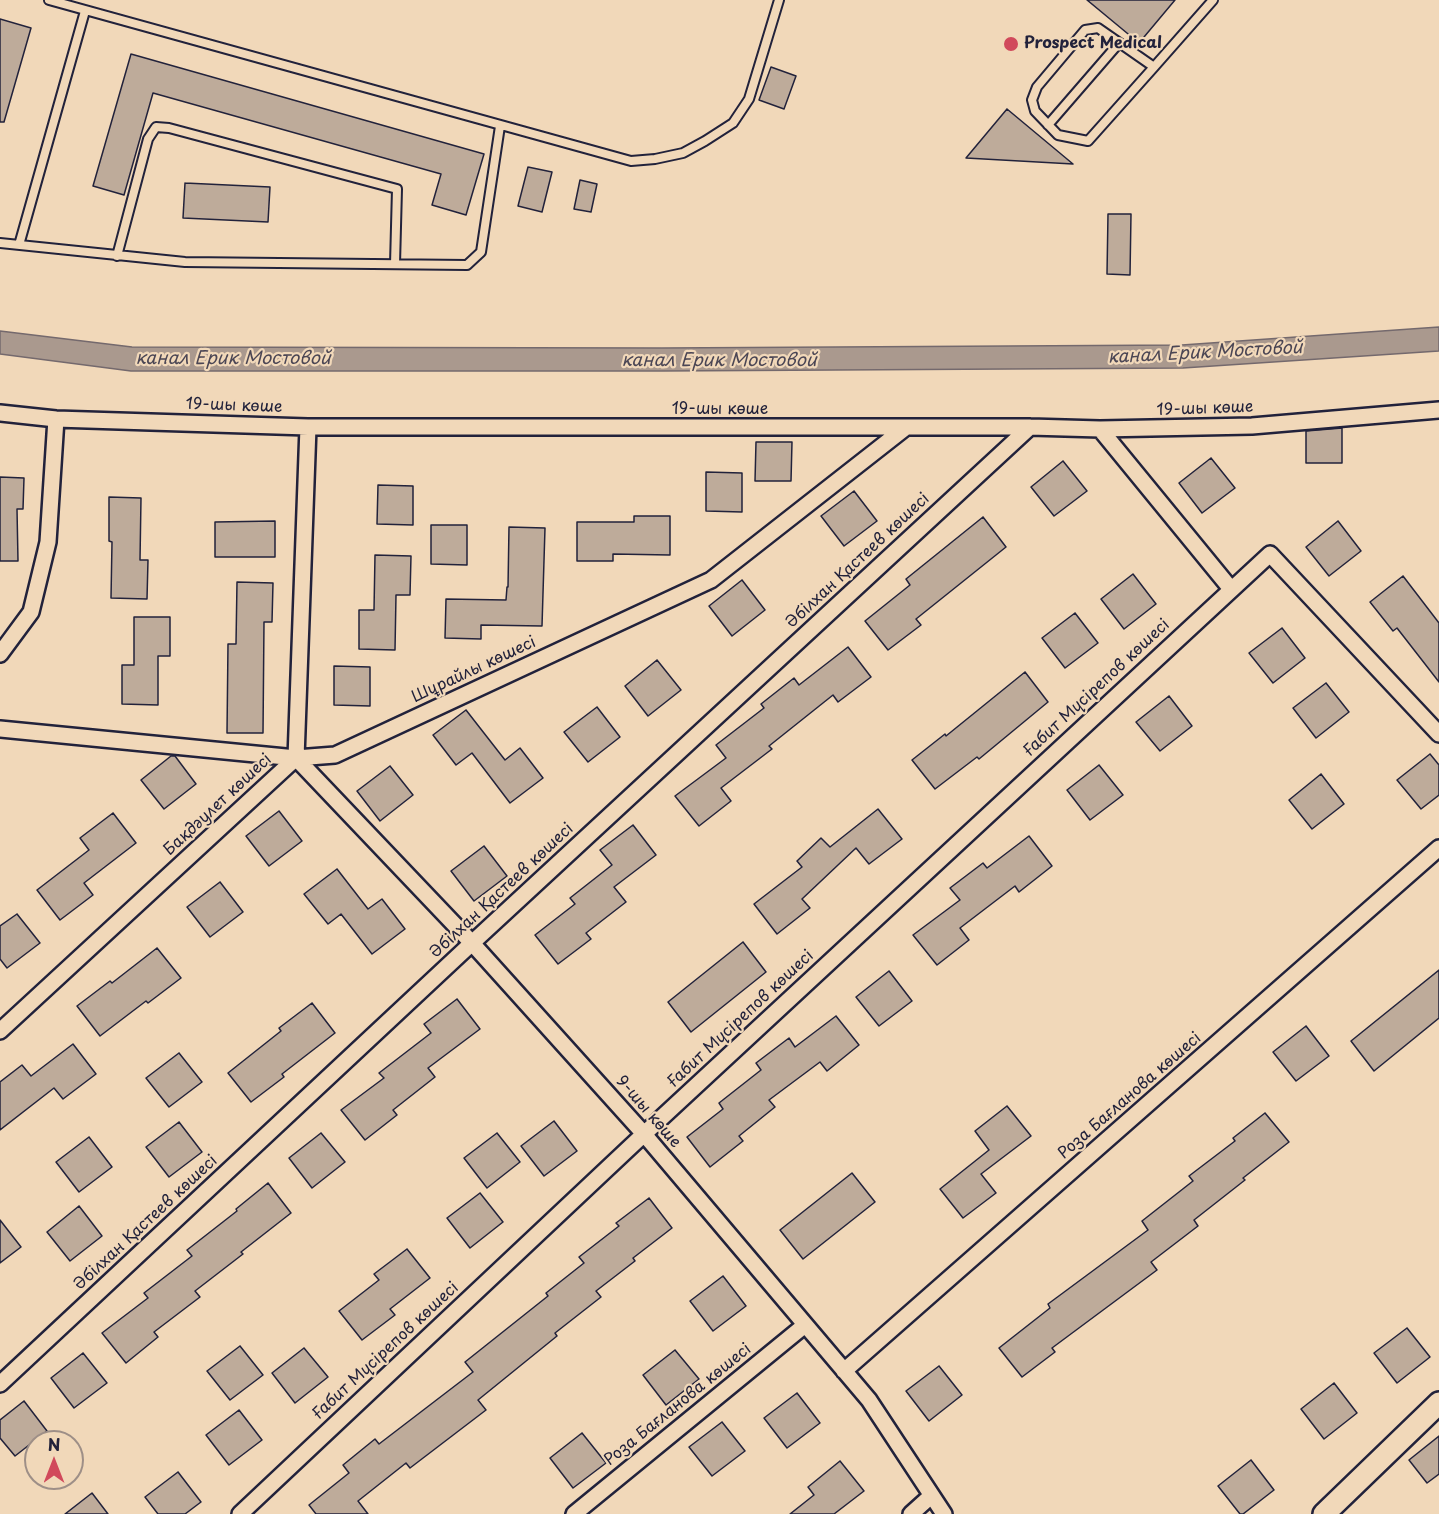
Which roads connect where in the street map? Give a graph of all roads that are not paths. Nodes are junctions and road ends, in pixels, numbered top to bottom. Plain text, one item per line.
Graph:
1 (49, 0) edge
2 (779, 0) edge
3 (1213, 0) edge
4 (85, 11) junction
5 (1119, 43) junction
6 (1154, 67) junction
7 (1048, 125) junction
8 (500, 126) junction
9 (0, 243) edge
10 (19, 245) junction
11 (117, 256) junction
12 (395, 264) junction
13 (1438, 411) edge
14 (0, 413) edge
15 (56, 418) junction
16 (308, 427) junction
17 (1030, 427) junction
18 (905, 428) junction
19 (1100, 429) junction
20 (1231, 589) junction
21 (0, 654) edge
22 (0, 729) edge
23 (1439, 734) edge
24 (296, 758) junction
25 (1439, 848) edge
26 (472, 943) junction
27 (0, 1031) edge
28 (644, 1134) junction
29 (805, 1324) junction
30 (844, 1371) junction
31 (0, 1384) edge
32 (1439, 1403) edge
33 (931, 1496) junction
34 (240, 1514) edge
35 (574, 1514) edge
36 (911, 1514) edge
37 (944, 1514) edge
38 (1324, 1514) edge

1 - 4 lane
2 - 8 lane
3 - 6 lane
4 - 8 lane
4 - 10 lane
5 - 6 lane
5 - 7 lane
5 - 7 lane
6 - 7 lane
8 - 12 lane
9 - 10 lane
10 - 11 lane
11 - 12 lane
11 - 12 lane
13 - 19 street, 19-шы көше
14 - 15 street, 19-шы көше
15 - 16 street, 19-шы көше
15 - 21 street
16 - 18 street, 19-шы көше
16 - 24 street, Бақдәулет көшесi
17 - 18 street, 19-шы көше
17 - 19 street, 19-шы көше
17 - 26 street, Әбілхан Қастеев көшесi
18 - 24 street, Шұрайлы көшесі
19 - 20 street
20 - 23 street, Ғабит Мүсірепов көшесi
20 - 28 street, Ғабит Мүсірепов көшесi
22 - 24 street, Шұрайлы көшесі
24 - 26 street, 9-шы көше
24 - 27 street, Бақдәулет көшесi
25 - 30 street, Роза Бағланова көшесi
26 - 28 street, 9-шы көше
26 - 31 street, Әбілхан Қастеев көшесi
28 - 29 street, 9-шы көше
28 - 34 street, Ғабит Мүсірепов көшесi
29 - 30 street, 9-шы көше
29 - 35 street, Роза Бағланова көшесi
30 - 33 street, 9-шы көше
32 - 38 street
33 - 36 street
33 - 37 street, 9-шы көше

